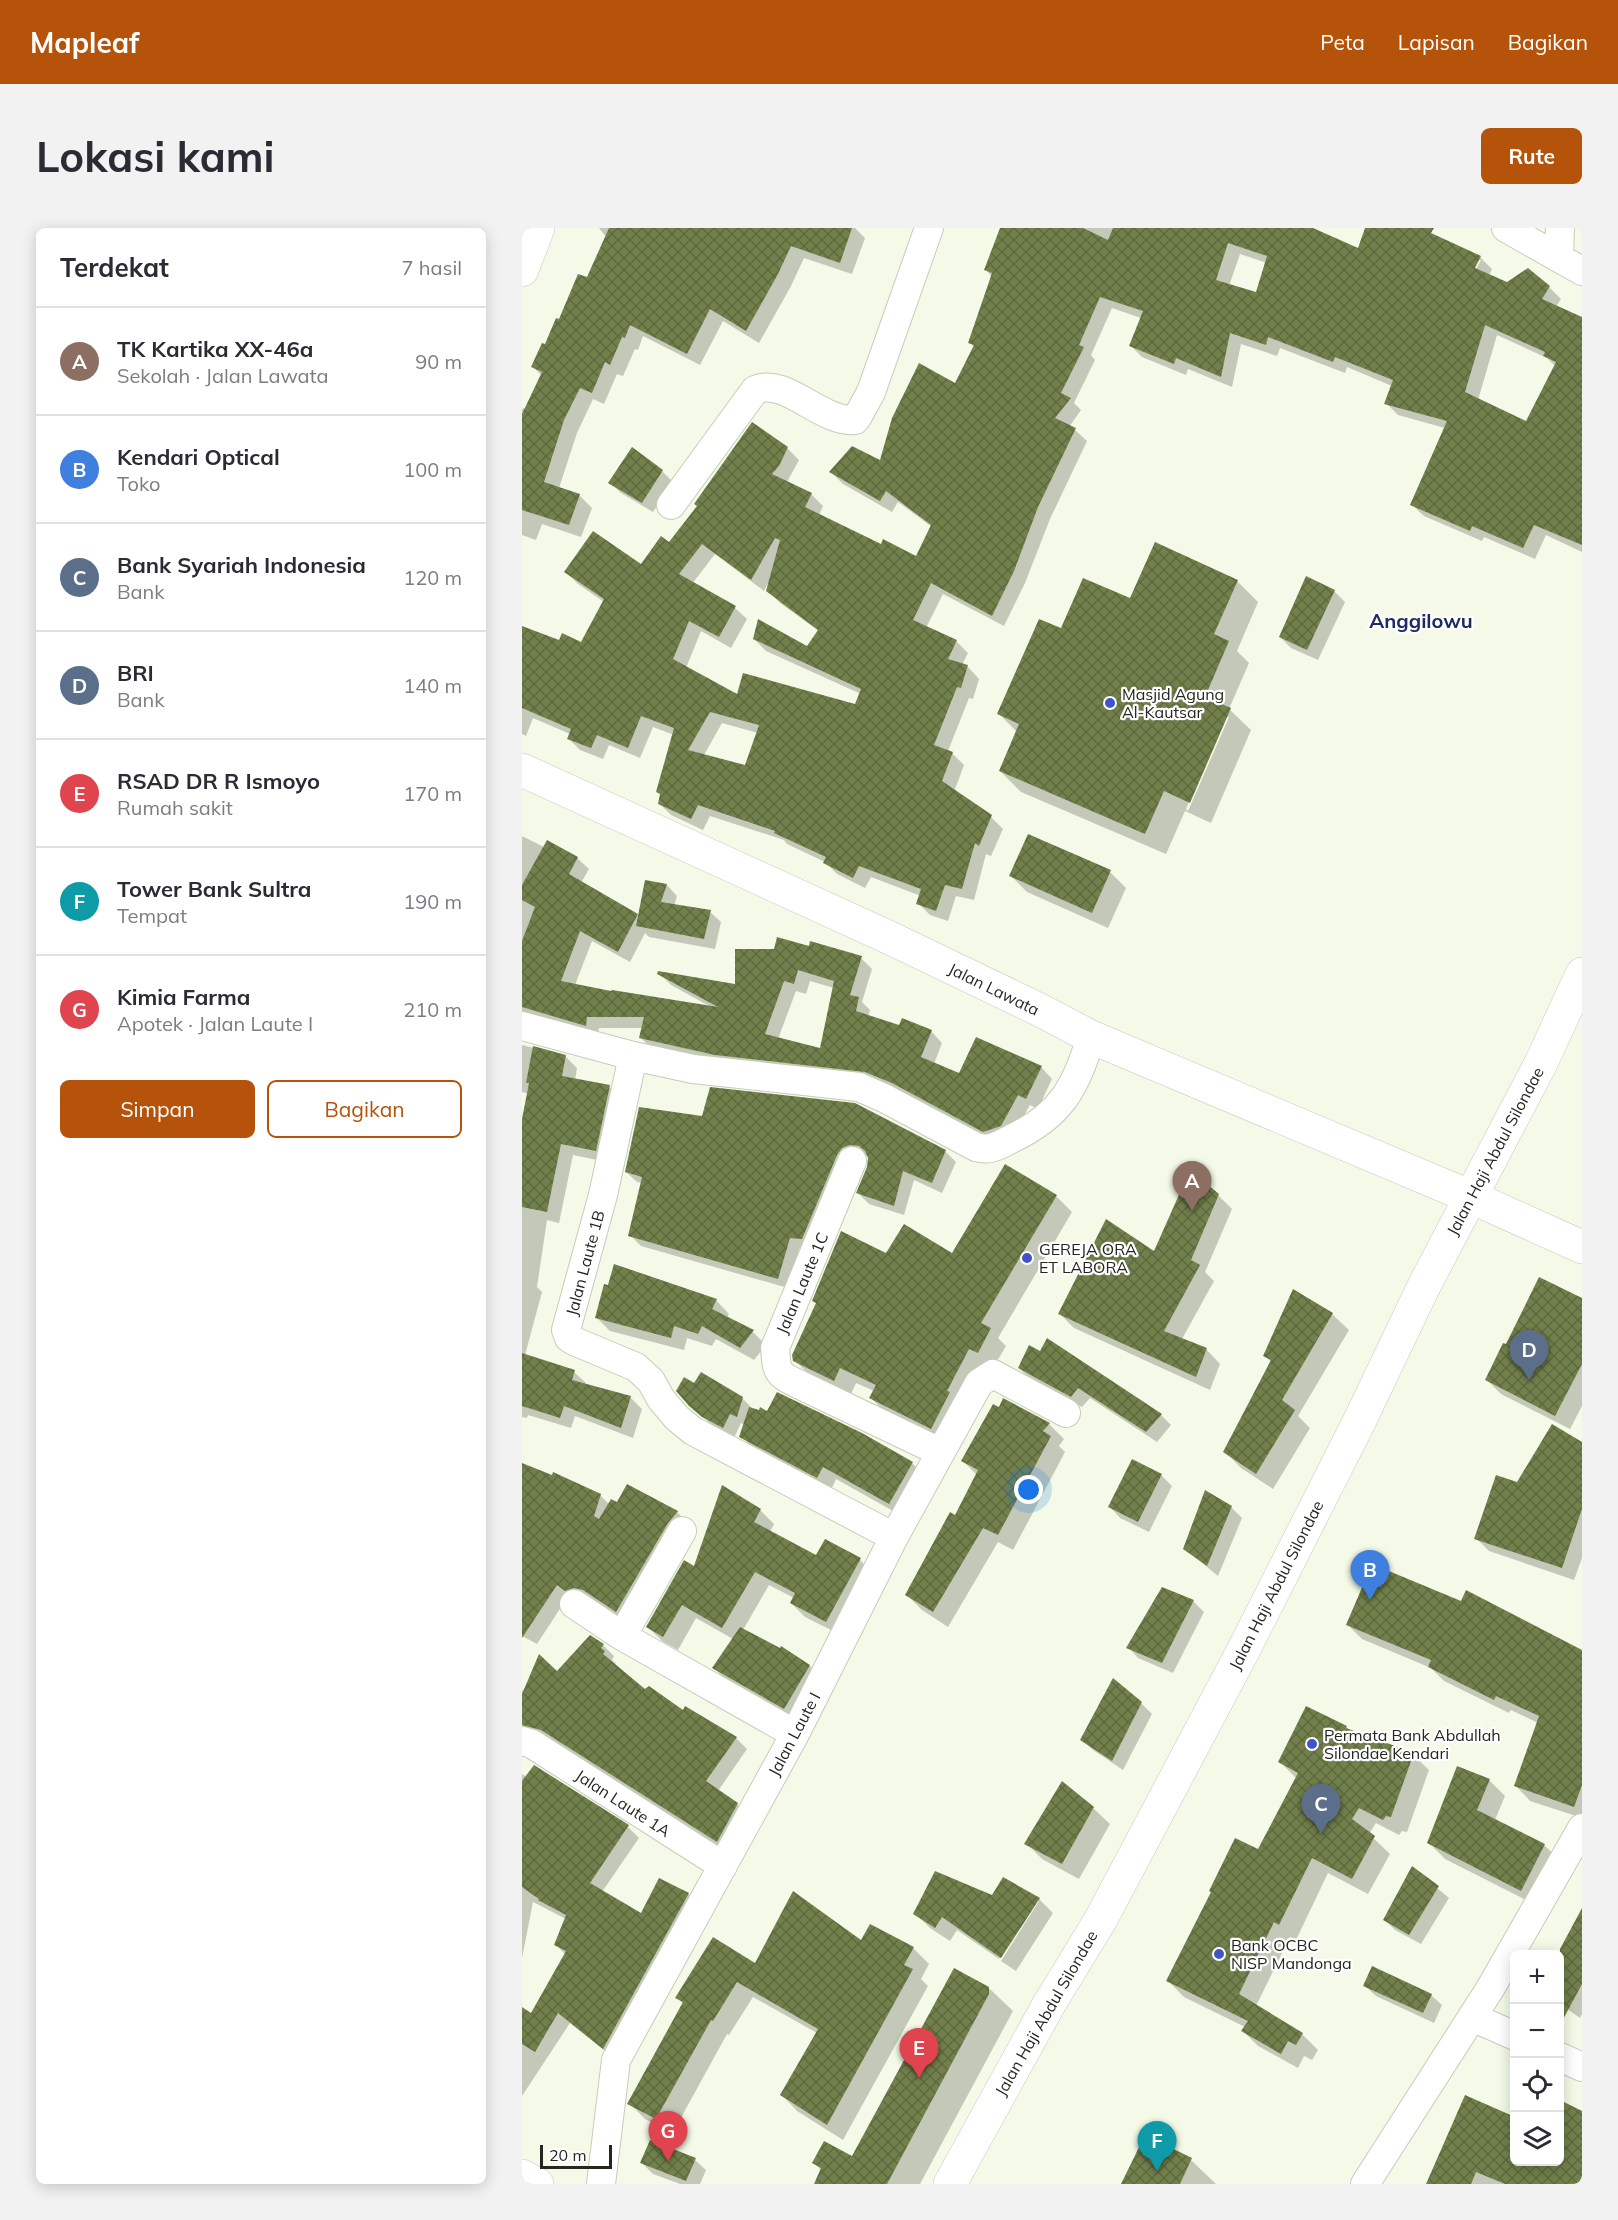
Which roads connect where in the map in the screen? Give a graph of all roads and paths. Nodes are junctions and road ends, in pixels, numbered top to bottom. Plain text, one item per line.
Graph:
1 (538, 228) edge
2 (929, 228) edge
3 (1506, 228) edge
4 (1560, 228) edge
5 (1570, 264) edge
6 (522, 270) edge
7 (671, 505) dead end
8 (522, 770) edge
9 (1582, 974) edge
10 (522, 1026) edge
11 (1091, 1037) junction
12 (633, 1056) junction
13 (852, 1161) dead end
14 (1471, 1197) junction
15 (1582, 1247) edge
16 (1066, 1413) dead end
17 (940, 1452) junction
18 (682, 1531) dead end
19 (894, 1538) junction
20 (574, 1604) dead end
21 (622, 1636) junction
22 (795, 1734) junction
23 (522, 1741) edge
24 (1582, 1827) edge
25 (723, 1866) junction
26 (1472, 2017) junction
27 (1510, 2034) edge
28 (1562, 2058) edge
29 (1582, 2067) edge
30 (522, 2176) edge
31 (537, 2184) edge
32 (602, 2184) edge
33 (950, 2184) edge
34 (1365, 2184) edge

1 - 6 main road
2 - 7 street
3 - 5 street
4 - 5 street
8 - 11 main road, Jalan Lawata
9 - 14 main road, Jalan Haji Abdul Silondae
10 - 12 street
11 - 12 street
11 - 14 main road, Jalan Lawata
12 - 19 street, Jalan Laute 1B
13 - 17 street, Jalan Laute 1C
14 - 15 main road, Jalan Lawata
14 - 33 main road, Jalan Haji Abdul Silondae
16 - 17 street, Jalan Laute I
17 - 19 street, Jalan Laute I
18 - 21 street
19 - 22 street, Jalan Laute I
20 - 21 street
21 - 22 street
22 - 25 street, Jalan Laute I
23 - 25 street, Jalan Laute 1A
24 - 26 street
25 - 32 street, Jalan Laute I
26 - 27 street
26 - 34 street
28 - 29 street
30 - 31 main road

